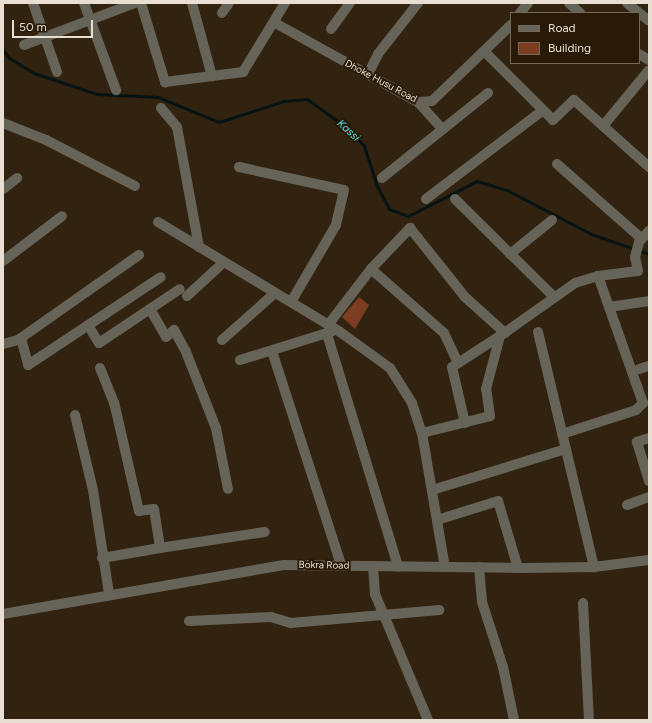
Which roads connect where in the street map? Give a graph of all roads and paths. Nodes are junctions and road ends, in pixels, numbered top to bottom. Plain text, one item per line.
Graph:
1 (33, 3) edge
2 (84, 3) edge
3 (135, 3) edge
4 (141, 3) edge
5 (192, 3) edge
6 (229, 3) edge
7 (350, 3) edge
8 (418, 3) edge
9 (528, 3) edge
10 (569, 3) edge
11 (627, 3) edge
12 (280, 5) edge
13 (521, 12) edge
14 (579, 12) edge
15 (638, 12) edge
16 (222, 13) dead end
17 (640, 14) edge
18 (90, 19) junction
19 (649, 21) edge
20 (277, 24) dead end
21 (510, 26) edge
22 (331, 29) dead end
23 (45, 37) junction
24 (24, 44) dead end
25 (485, 52) junction
26 (640, 55) edge
27 (649, 60) edge
28 (57, 72) dead end
29 (368, 74) junction
30 (212, 76) junction
31 (647, 76) edge
32 (116, 90) dead end
33 (488, 93) dead end
34 (418, 102) junction
35 (161, 108) dead end
36 (542, 111) junction
37 (3, 123) edge
38 (603, 126) junction
39 (442, 129) junction
40 (557, 164) dead end
41 (648, 164) edge
42 (239, 167) dead end
43 (17, 178) dead end
44 (382, 178) dead end
45 (135, 186) dead end
46 (3, 189) edge
47 (426, 199) dead end
48 (455, 199) dead end
49 (62, 216) dead end
50 (552, 220) dead end
51 (158, 222) dead end
52 (649, 231) edge
53 (642, 239) junction
54 (199, 247) junction
55 (510, 254) junction
56 (138, 255) dead end
57 (3, 261) edge
58 (224, 262) junction
59 (371, 269) junction
60 (598, 276) junction
61 (161, 277) dead end
62 (275, 293) junction
63 (554, 297) junction
64 (649, 301) edge
65 (291, 302) junction
66 (609, 307) junction
67 (150, 309) junction
68 (88, 326) junction
69 (331, 329) junction
70 (538, 332) dead end
71 (502, 335) junction
72 (21, 338) junction
73 (222, 340) dead end
74 (3, 344) edge
75 (272, 351) junction
76 (240, 360) dead end
77 (458, 363) junction
78 (100, 368) dead end
79 (75, 415) dead end
80 (465, 423) junction
81 (422, 433) junction
82 (562, 434) junction
83 (649, 438) edge
84 (566, 450) junction
85 (649, 480) edge
86 (228, 489) dead end
87 (432, 490) junction
88 (649, 497) edge
89 (627, 505) dead end
90 (437, 520) junction
91 (265, 532) dead end
92 (160, 548) junction
93 (102, 558) junction
94 (649, 560) edge
95 (341, 565) junction
96 (373, 566) junction
97 (398, 566) junction
98 (446, 567) junction
99 (479, 567) junction
100 (594, 567) junction
101 (518, 568) junction
102 (108, 593) junction
103 (583, 603) dead end
104 (439, 610) dead end
105 (3, 614) edge
106 (384, 615) junction
107 (189, 621) dead end
108 (428, 720) edge
109 (514, 720) edge
110 (589, 720) edge

1 - 23 street
2 - 18 street
3 - 18 street
4 - 30 street
5 - 30 street
6 - 16 street
7 - 22 street
8 - 29 street
9 - 13 street
10 - 14 street
11 - 15 street
12 - 30 street
17 - 19 street
18 - 23 street
18 - 32 street
20 - 29 street, Dhoke Husu Road
21 - 25 street, Dhoke Husu Road
23 - 24 street
23 - 28 street
25 - 34 street, Dhoke Husu Road
25 - 36 street
26 - 27 street
29 - 34 street, Dhoke Husu Road
31 - 38 street
33 - 39 street
34 - 39 street
35 - 54 street
36 - 38 street
36 - 47 street
37 - 45 street
38 - 41 street
39 - 44 street
40 - 53 street
42 - 65 street
43 - 46 street
48 - 55 street
49 - 57 street
50 - 55 street
51 - 54 street
52 - 53 street
53 - 60 street
54 - 58 street
55 - 63 street
56 - 72 street
58 - 62 street
58 - 67 street
59 - 69 street
59 - 71 street
59 - 77 street
60 - 63 street
60 - 66 street
61 - 68 street
62 - 65 street
62 - 73 street
63 - 71 street
64 - 66 street
65 - 69 street
66 - 82 street
67 - 68 street
67 - 86 street
68 - 72 street
69 - 75 street
69 - 81 street
69 - 97 street
70 - 82 street
71 - 77 street
71 - 80 street
72 - 74 street
75 - 76 street
75 - 95 street
77 - 80 street
78 - 92 street
79 - 93 street
80 - 81 street
81 - 87 street
82 - 84 street
83 - 85 street
84 - 87 street
84 - 100 street
87 - 90 street
88 - 89 street
90 - 98 street
90 - 101 street
91 - 92 street
92 - 93 street
93 - 102 street
94 - 100 street, Bokra Road
95 - 96 street, Bokra Road
95 - 102 street, Bokra Road
96 - 97 street, Bokra Road
96 - 106 street
97 - 98 street, Bokra Road
98 - 99 street, Bokra Road
99 - 101 street, Bokra Road
99 - 109 street
100 - 101 street, Bokra Road
102 - 105 street, Bokra Road
103 - 110 street
104 - 106 street
106 - 107 street
106 - 108 street

